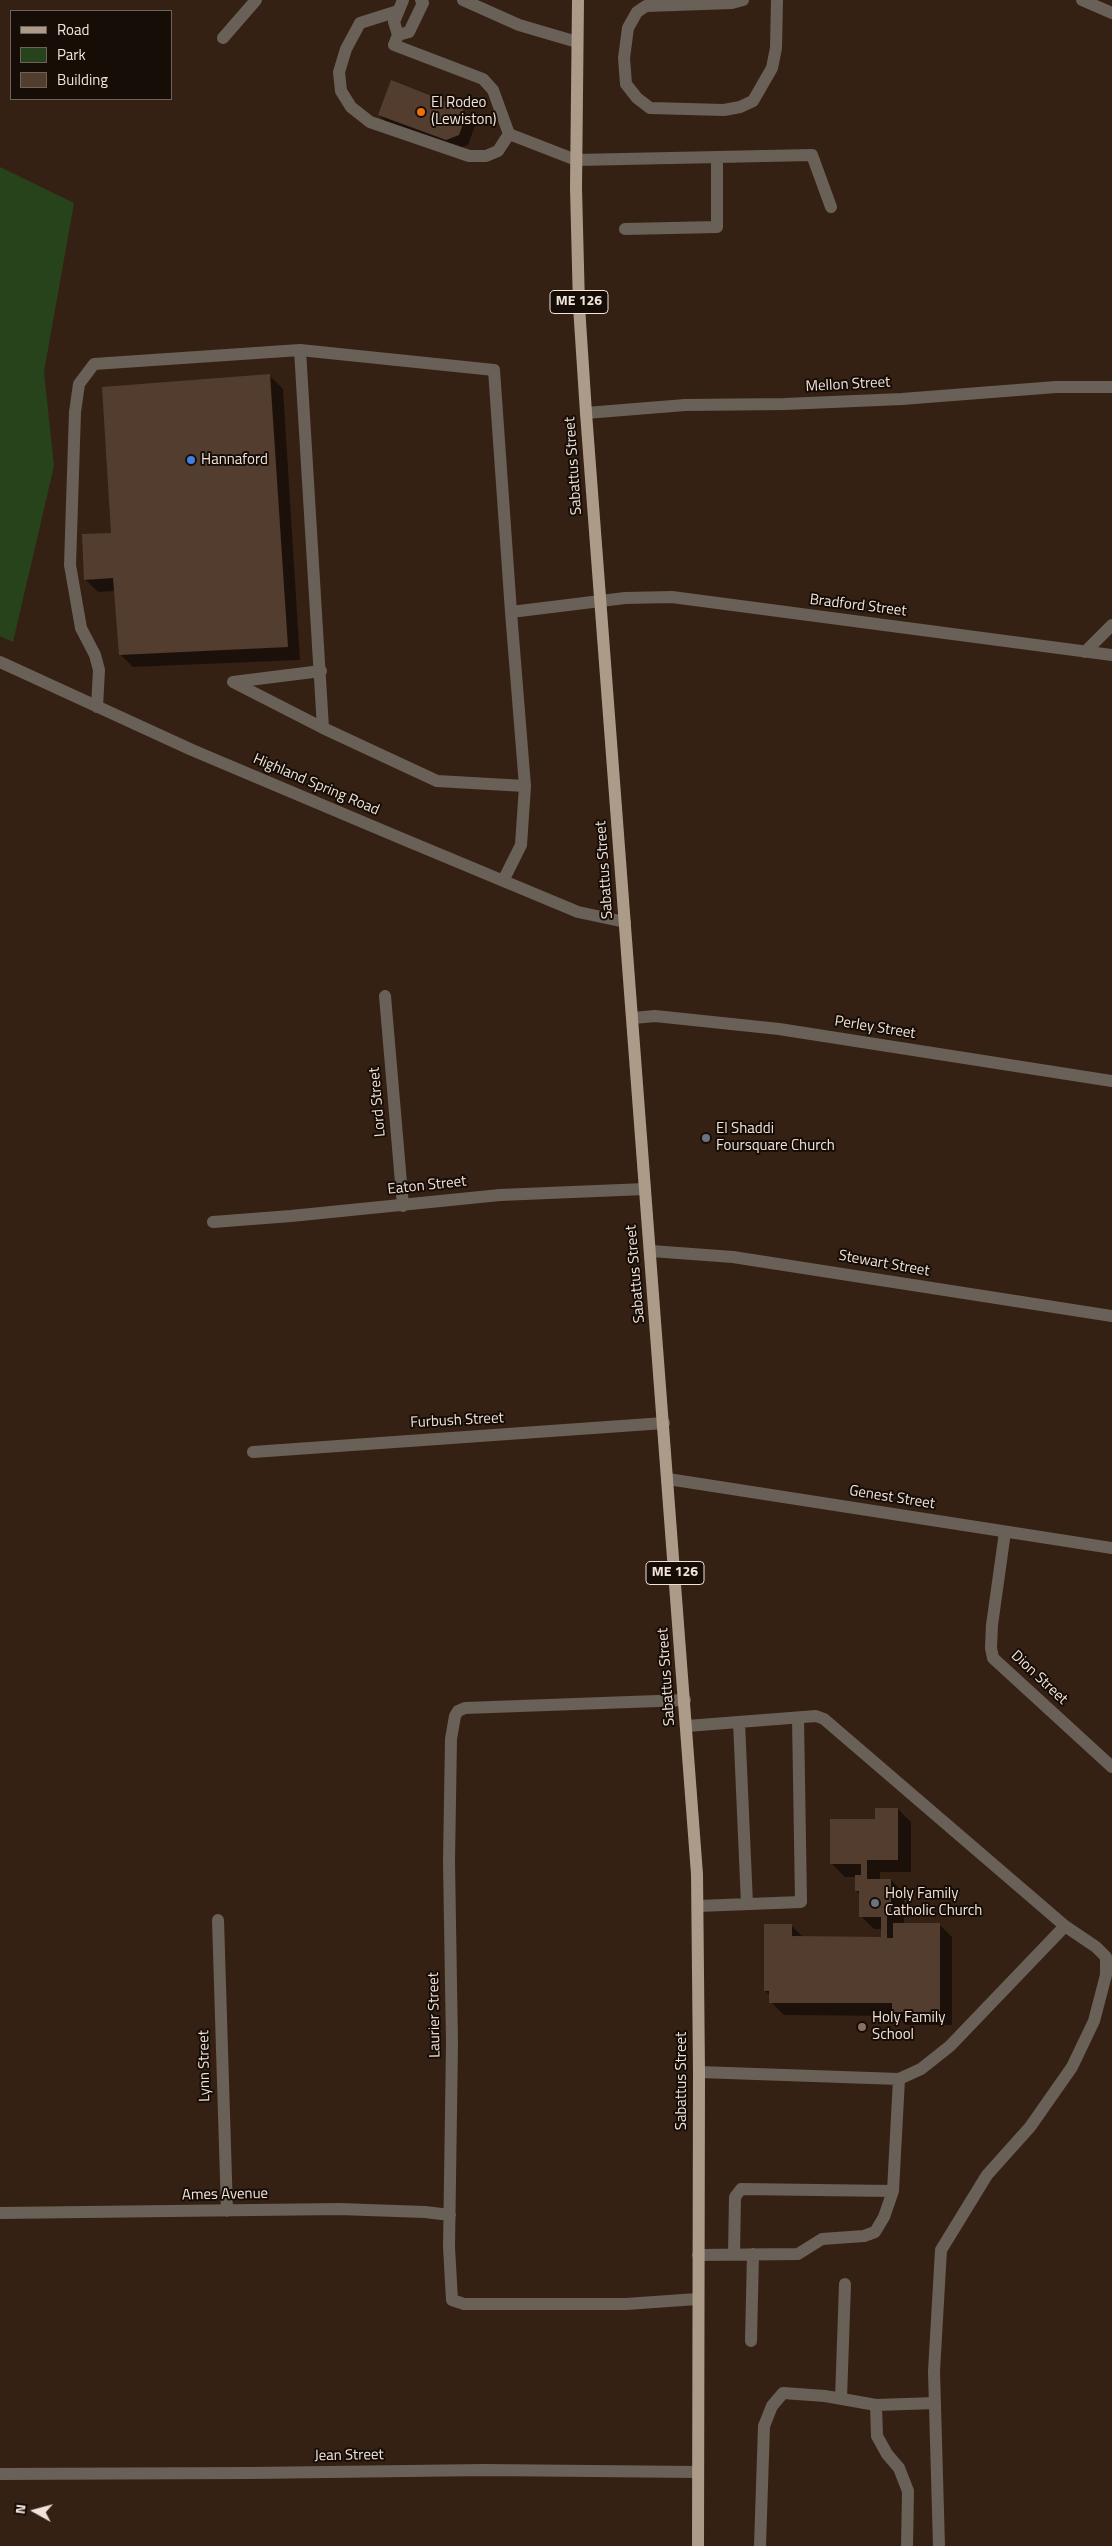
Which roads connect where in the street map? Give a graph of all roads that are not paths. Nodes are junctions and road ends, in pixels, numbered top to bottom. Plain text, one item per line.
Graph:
1 (256, 0) edge
2 (421, 0) edge
3 (463, 0) edge
4 (578, 0) edge
5 (744, 0) edge
6 (777, 0) edge
7 (1082, 0) edge
8 (401, 6) edge
9 (1112, 12) edge
10 (398, 35) junction
11 (223, 38) dead end
12 (577, 42) junction
13 (509, 134) junction
14 (717, 157) junction
15 (576, 160) junction
16 (831, 207) dead end
17 (625, 229) dead end
18 (300, 350) junction
19 (1112, 387) edge
20 (586, 413) junction
21 (600, 602) junction
22 (511, 612) junction
23 (1112, 625) edge
24 (1085, 652) junction
25 (1112, 655) edge
26 (0, 662) edge
27 (321, 671) junction
28 (97, 707) junction
29 (323, 728) junction
30 (525, 786) junction
31 (503, 881) junction
32 (625, 922) junction
33 (384, 996) dead end
34 (632, 1018) junction
35 (1112, 1080) edge
36 (645, 1189) junction
37 (403, 1206) junction
38 (213, 1222) dead end
39 (651, 1251) junction
40 (1112, 1316) edge
41 (664, 1424) junction
42 (253, 1452) dead end
43 (668, 1479) junction
44 (1005, 1532) junction
45 (1112, 1548) edge
46 (685, 1700) junction
47 (798, 1718) junction
48 (739, 1722) junction
49 (687, 1726) junction
50 (1112, 1767) edge
51 (747, 1904) junction
52 (698, 1906) junction
53 (218, 1920) dead end
54 (1065, 1926) junction
55 (1109, 1955) edge
56 (699, 2072) junction
57 (899, 2079) junction
58 (893, 2191) junction
59 (227, 2211) junction
60 (0, 2214) edge
61 (450, 2215) junction
62 (734, 2254) junction
63 (753, 2254) junction
64 (698, 2255) junction
65 (845, 2284) dead end
66 (697, 2299) junction
67 (751, 2341) dead end
68 (841, 2398) junction
69 (935, 2402) junction
70 (876, 2405) junction
71 (698, 2472) junction
72 (0, 2474) edge
73 (698, 2546) edge
74 (760, 2546) edge
75 (908, 2546) edge
76 (939, 2546) edge

1 - 11 street
2 - 10 street
3 - 12 street
4 - 12 main road, Sabattus Street / ME 126
5 - 6 street
7 - 9 street
8 - 10 street
8 - 13 street
10 - 13 street
12 - 15 main road, Sabattus Street / ME 126
13 - 15 street
14 - 15 street
14 - 16 street
14 - 17 street
15 - 20 main road, Sabattus Street / ME 126
18 - 22 street
18 - 27 street
18 - 28 street
19 - 20 street, Mellon Street
20 - 21 main road, Sabattus Street / ME 126
21 - 22 street, Bradford Street
21 - 24 street, Bradford Street
21 - 32 main road, Sabattus Street / ME 126
22 - 30 street
23 - 24 street
24 - 25 street, Bradford Street
26 - 28 street, Highland Spring Road
27 - 29 street
27 - 29 street
28 - 31 street, Highland Spring Road
29 - 30 street
30 - 31 street
31 - 32 street, Highland Spring Road
32 - 34 main road, Sabattus Street / ME 126
33 - 37 street, Lord Street
34 - 35 street, Perley Street
34 - 36 main road, Sabattus Street / ME 126
36 - 37 street, Eaton Street
36 - 39 main road, Sabattus Street / ME 126
37 - 38 street, Eaton Street
39 - 40 street, Stewart Street
39 - 41 main road, Sabattus Street / ME 126
41 - 42 street, Furbush Street
41 - 43 main road, Sabattus Street / ME 126
43 - 44 street, Genest Street
43 - 46 main road, Sabattus Street / ME 126
44 - 45 street, Genest Street
44 - 50 street, Dion Street
46 - 49 main road, Sabattus Street / ME 126
46 - 61 street, Laurier Street
47 - 48 street
47 - 51 street
47 - 54 street
48 - 49 street
48 - 51 street
49 - 52 main road, Sabattus Street / ME 126
51 - 52 street
52 - 56 main road, Sabattus Street / ME 126
53 - 59 street, Lynn Street
54 - 55 street
54 - 57 street
55 - 69 street
56 - 57 street
56 - 64 main road, Sabattus Street / ME 126
57 - 58 street
58 - 62 street
58 - 63 street
59 - 60 street, Ames Avenue
59 - 61 street, Ames Avenue
61 - 66 street, Laurier Street
62 - 63 street
62 - 64 street
63 - 67 street
64 - 66 main road, Sabattus Street / ME 126
65 - 68 street
66 - 71 main road, Sabattus Street / ME 126
68 - 70 street
68 - 74 street
69 - 70 street
69 - 76 street
70 - 75 street
71 - 72 street, Jean Street
71 - 73 main road, Sabattus Street / ME 126

